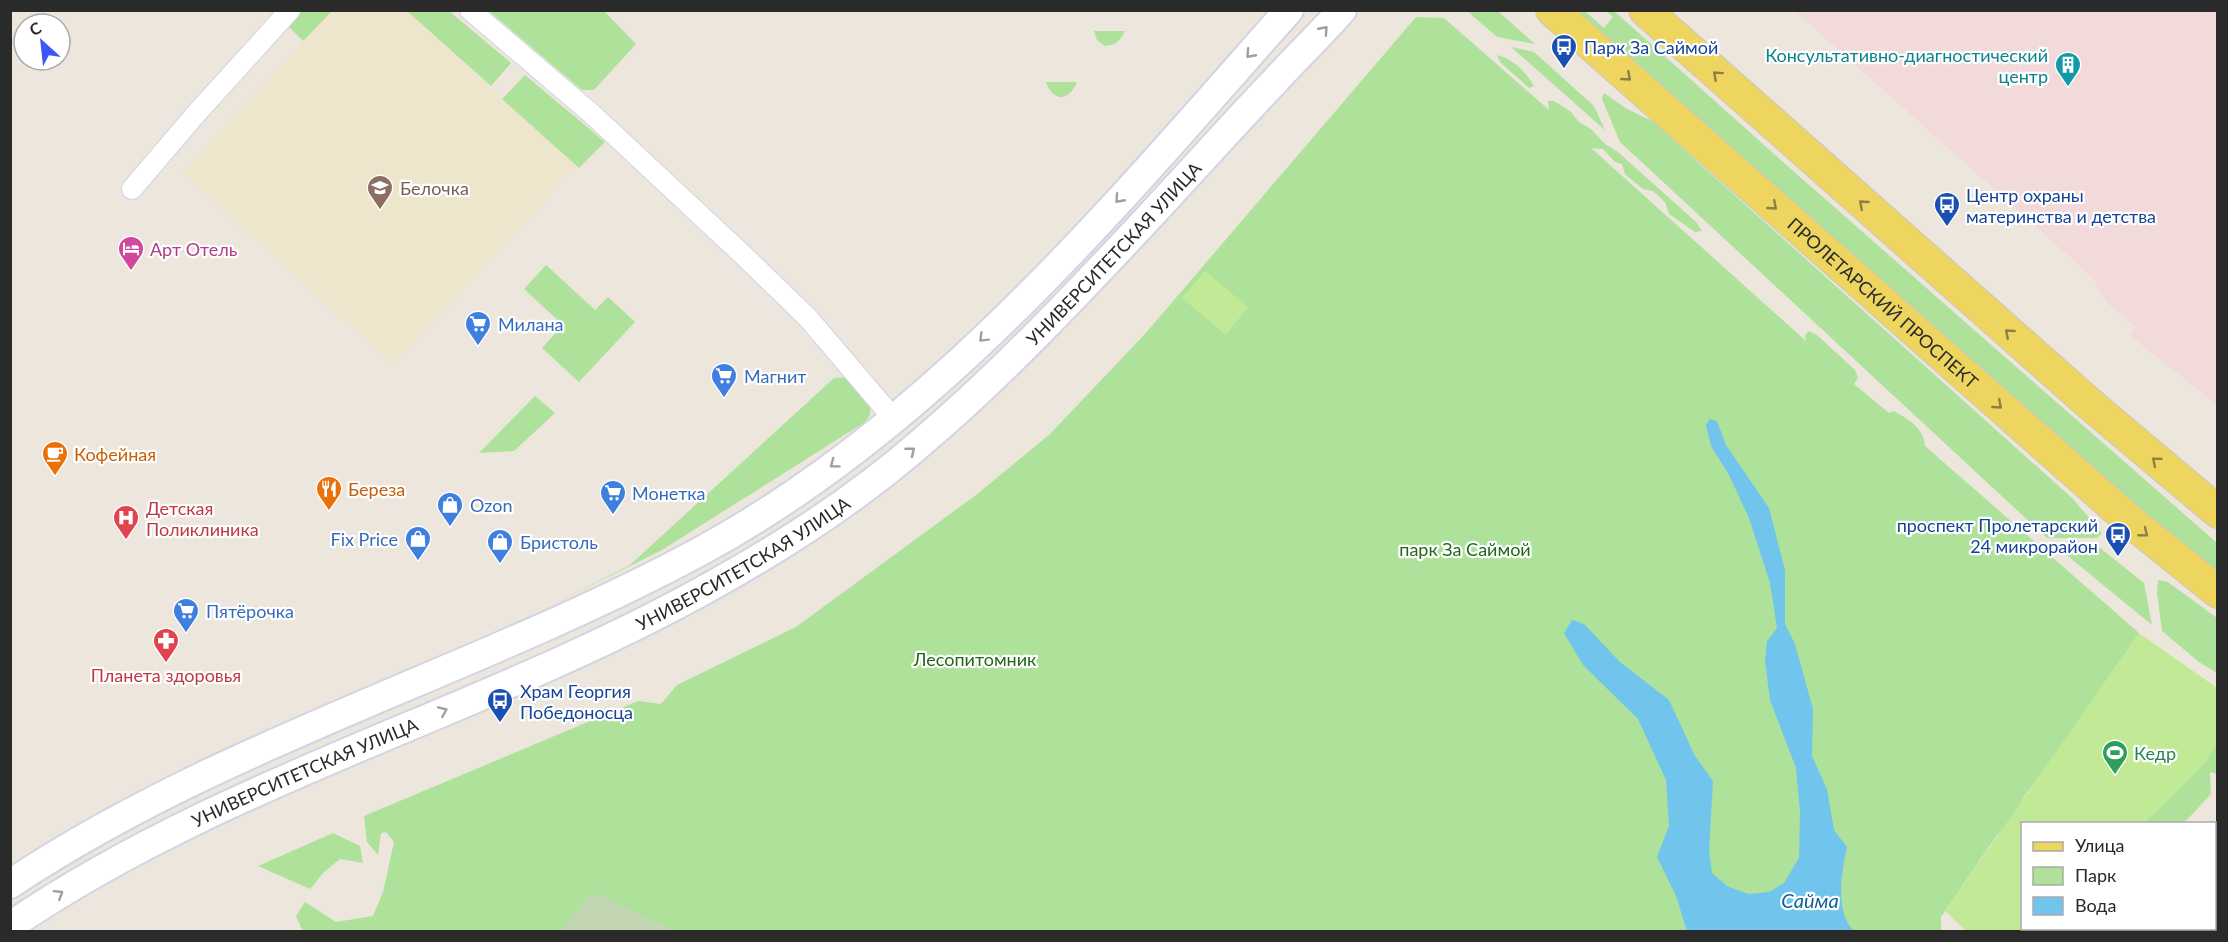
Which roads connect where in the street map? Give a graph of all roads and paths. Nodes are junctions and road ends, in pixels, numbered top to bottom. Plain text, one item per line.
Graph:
1 (290, 10) edge
2 (470, 10) edge
3 (1289, 10) edge
4 (1342, 10) edge
5 (1552, 10) edge
6 (1645, 10) edge
7 (132, 189) dead end
8 (894, 419) junction
9 (2217, 512) edge
10 (2217, 592) edge
11 (10, 884) edge
12 (10, 926) edge

1 - 7 street
2 - 8 street
3 -> 8 main road, УНИВЕРСИТЕТСКАЯ УЛИЦА
12 -> 4 main road, УНИВЕРСИТЕТСКАЯ УЛИЦА
5 -> 10 main road, ПРОЛЕТАРСКИЙ ПРОСПЕКТ
9 -> 6 main road
8 -> 11 main road, УНИВЕРСИТЕТСКАЯ УЛИЦА

